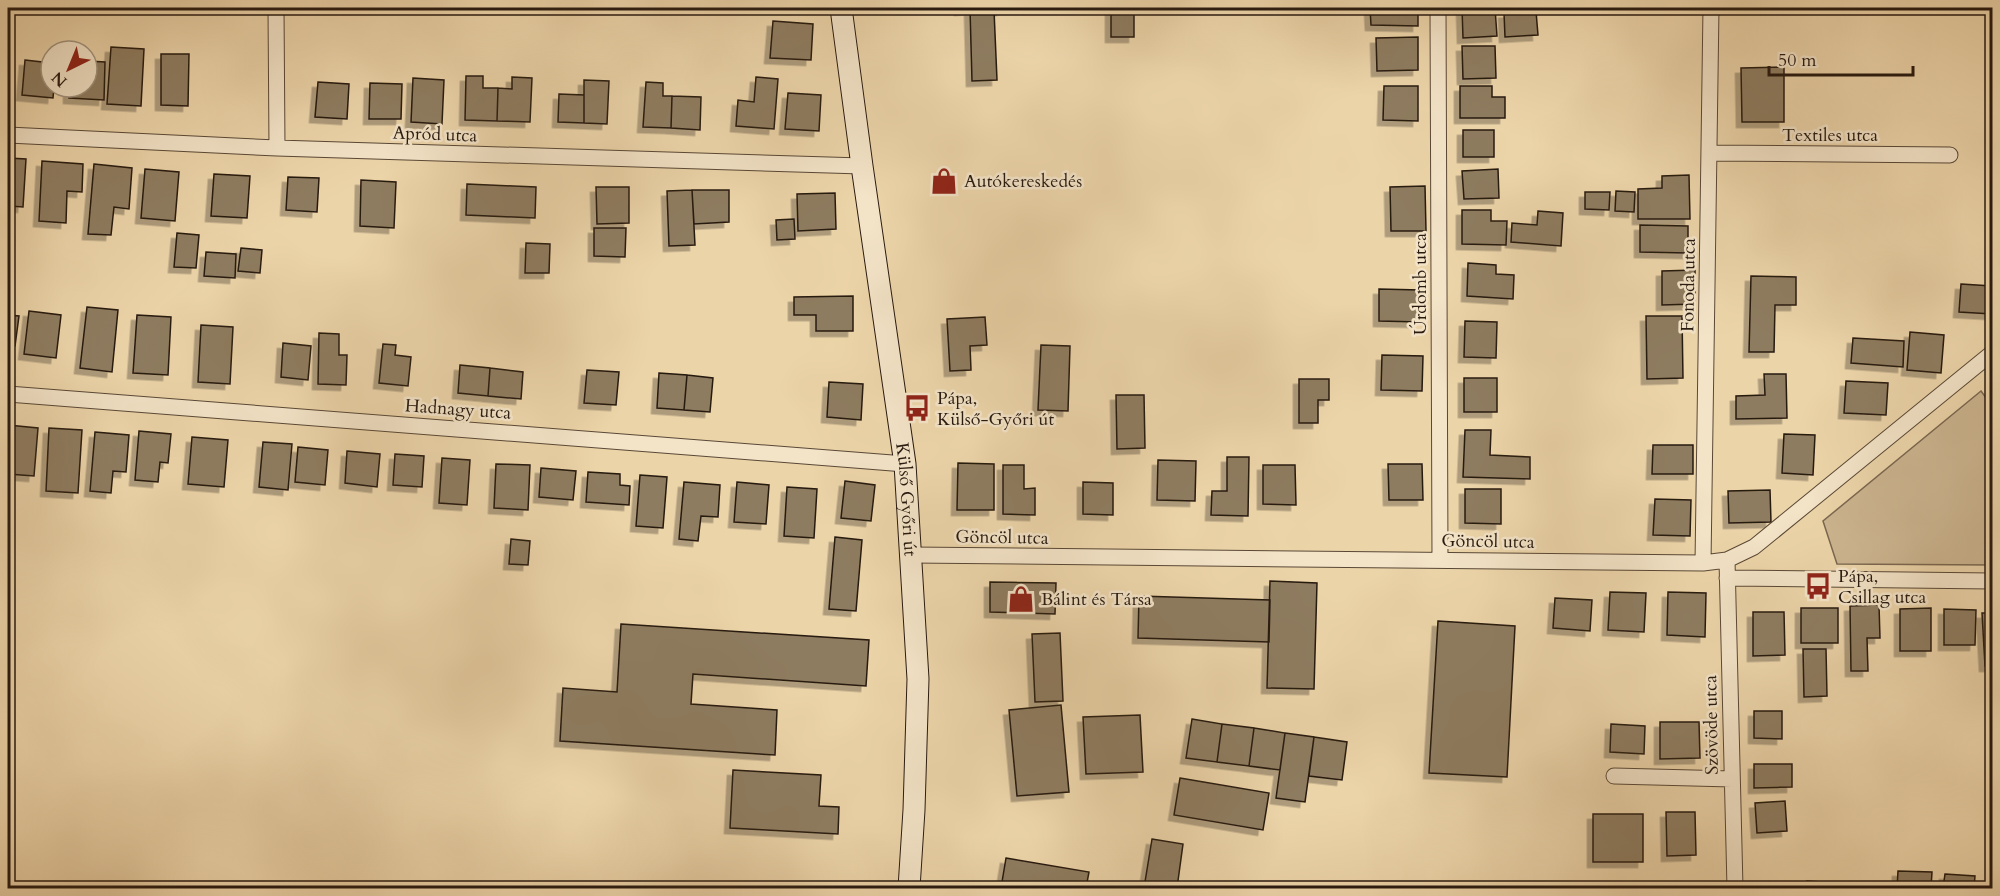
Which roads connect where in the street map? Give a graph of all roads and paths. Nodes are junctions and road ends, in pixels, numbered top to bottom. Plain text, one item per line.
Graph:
1 (276, 8) edge
2 (841, 8) edge
3 (1438, 8) edge
4 (1711, 8) edge
5 (8, 135) edge
6 (277, 148) junction
7 (1709, 153) junction
8 (1950, 155) dead end
9 (862, 166) junction
10 (1992, 353) edge
11 (8, 394) edge
12 (905, 464) junction
13 (911, 555) junction
14 (1440, 560) junction
15 (1727, 560) junction
16 (1703, 563) junction
17 (1727, 578) junction
18 (1992, 581) edge
19 (1614, 776) dead end
20 (1732, 779) junction
21 (909, 888) edge
22 (1735, 888) edge

1 - 6 street
2 - 9 main road, Külső Győri út
3 - 14 street, Úrdomb utca
4 - 7 street, Fonoda utca
5 - 6 street, Apród utca
6 - 9 street, Apród utca
7 - 8 street, Textiles utca
7 - 16 street, Fonoda utca
9 - 12 main road, Külső Győri út
10 - 15 street, Göncöl utca
11 - 12 street, Hadnagy utca
12 - 13 main road, Külső Győri út
13 - 14 street, Göncöl utca
13 - 21 main road, Külső Győri út
14 - 16 street, Göncöl utca
15 - 16 street, Göncöl utca
15 - 17 street, Szövöde utca
17 - 18 street
17 - 20 street, Szövöde utca
19 - 20 street
20 - 22 street, Szövöde utca

